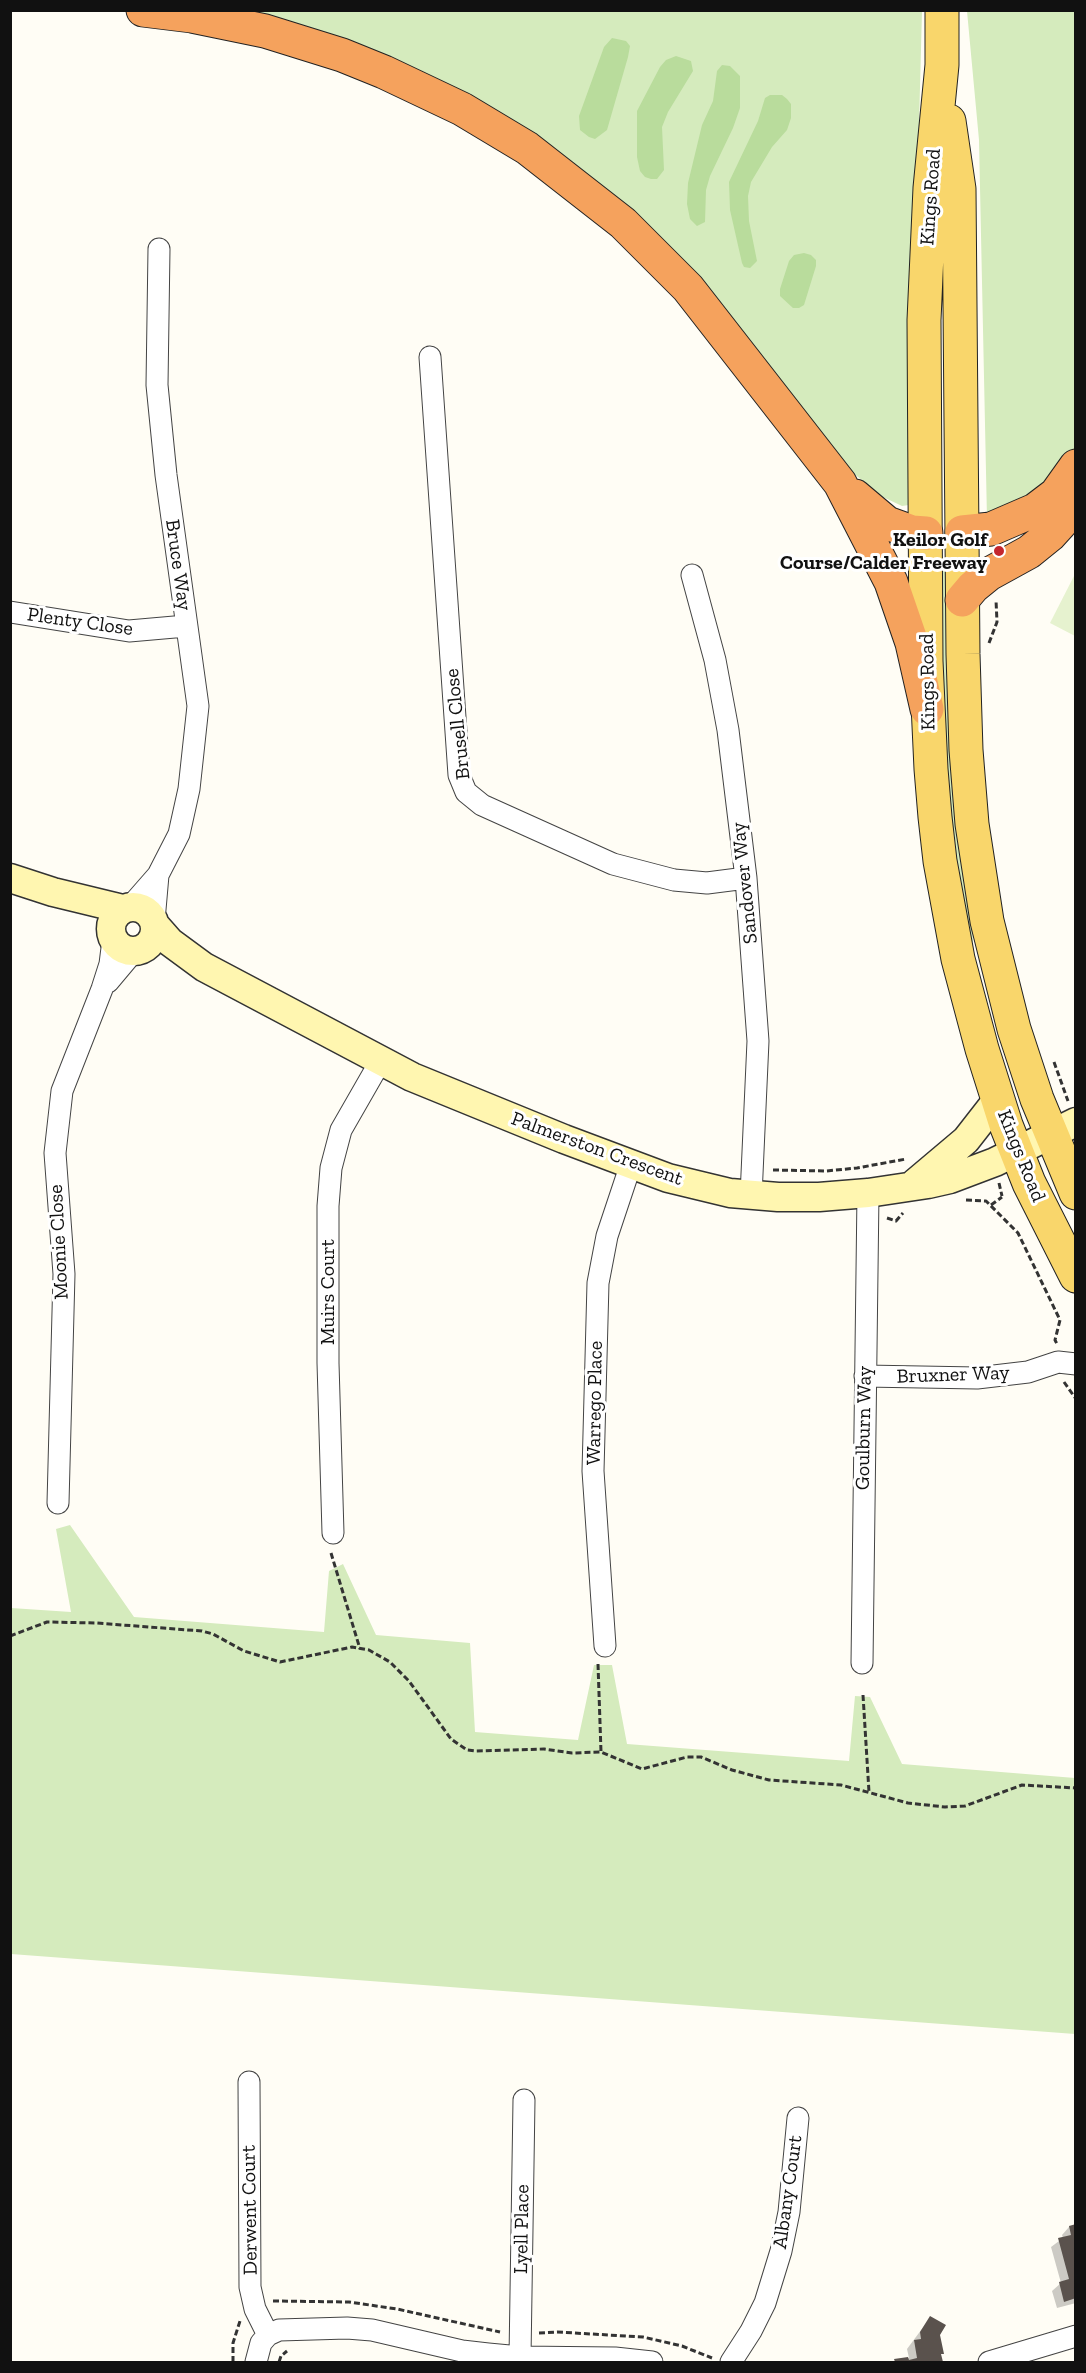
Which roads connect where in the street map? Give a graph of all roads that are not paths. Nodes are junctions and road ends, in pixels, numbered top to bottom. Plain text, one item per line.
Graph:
1 (143, 10) edge
2 (942, 10) edge
3 (942, 65) junction
4 (159, 249) dead end
5 (430, 357) dead end
6 (1076, 466) edge
7 (840, 483) junction
8 (1076, 496) edge
9 (926, 532) junction
10 (962, 532) junction
11 (692, 575) dead end
12 (963, 600) junction
13 (10, 612) edge
14 (186, 626) junction
15 (927, 709) junction
16 (158, 875) junction
17 (10, 878) edge
18 (746, 878) junction
19 (119, 922) junction
20 (148, 936) junction
21 (102, 989) junction
22 (380, 1062) junction
23 (998, 1099) junction
24 (1063, 1128) edge
25 (1006, 1157) junction
26 (631, 1164) junction
27 (751, 1183) junction
28 (1076, 1193) edge
29 (906, 1200) junction
30 (868, 1205) junction
31 (1076, 1276) edge
32 (1070, 1363) edge
33 (865, 1376) junction
34 (58, 1503) dead end
35 (333, 1533) road end
36 (605, 1646) road end
37 (862, 1663) dead end
38 (249, 2082) dead end
39 (524, 2100) dead end
40 (798, 2118) dead end
41 (268, 2335) junction
42 (1076, 2336) edge
43 (520, 2357) junction
44 (256, 2362) edge
45 (652, 2362) edge
46 (731, 2362) edge
47 (989, 2362) edge

1 - 7 highway
2 - 3 main road, Kings Road
3 - 9 main road, Kings Road
3 - 10 main road, Kings Road
4 - 14 street, Bruce Way
5 - 18 street, Brusell Close
6 - 10 highway
7 - 9 highway
7 - 15 highway
8 - 12 highway
9 - 10 main road
9 - 15 main road, Kings Road
10 - 12 main road, Kings Road
11 - 18 street, Sandover Way
12 - 24 main road, Kings Road
13 - 14 street, Plenty Close
14 - 16 street, Bruce Way
15 - 23 main road, Kings Road
16 - 19 street, Bruce Way
16 - 20 street, Bruce Way
17 - 19 street
18 - 27 street, Sandover Way
19 - 20 street
19 - 20 street
19 - 21 street, Moonie Close
20 - 21 street, Moonie Close
20 - 22 street, Palmerston Crescent
21 - 34 street, Moonie Close
22 - 26 street, Palmerston Crescent
22 - 35 street, Muirs Court
23 - 25 main road, Kings Road
23 - 29 street
24 - 25 street, Palmerston Crescent
24 - 28 main road, Kings Road
25 - 29 street, Palmerston Crescent
25 - 31 main road, Kings Road
26 - 27 street, Palmerston Crescent
26 - 36 street, Warrego Place
27 - 30 street, Palmerston Crescent
29 - 30 street, Palmerston Crescent
30 - 33 street, Goulburn Way
32 - 33 street, Bruxner Way
33 - 37 street, Goulburn Way
38 - 41 street, Derwent Court
39 - 43 street, Lyell Place
40 - 46 street, Albany Court
41 - 43 street
41 - 44 street
42 - 47 street
43 - 45 street

